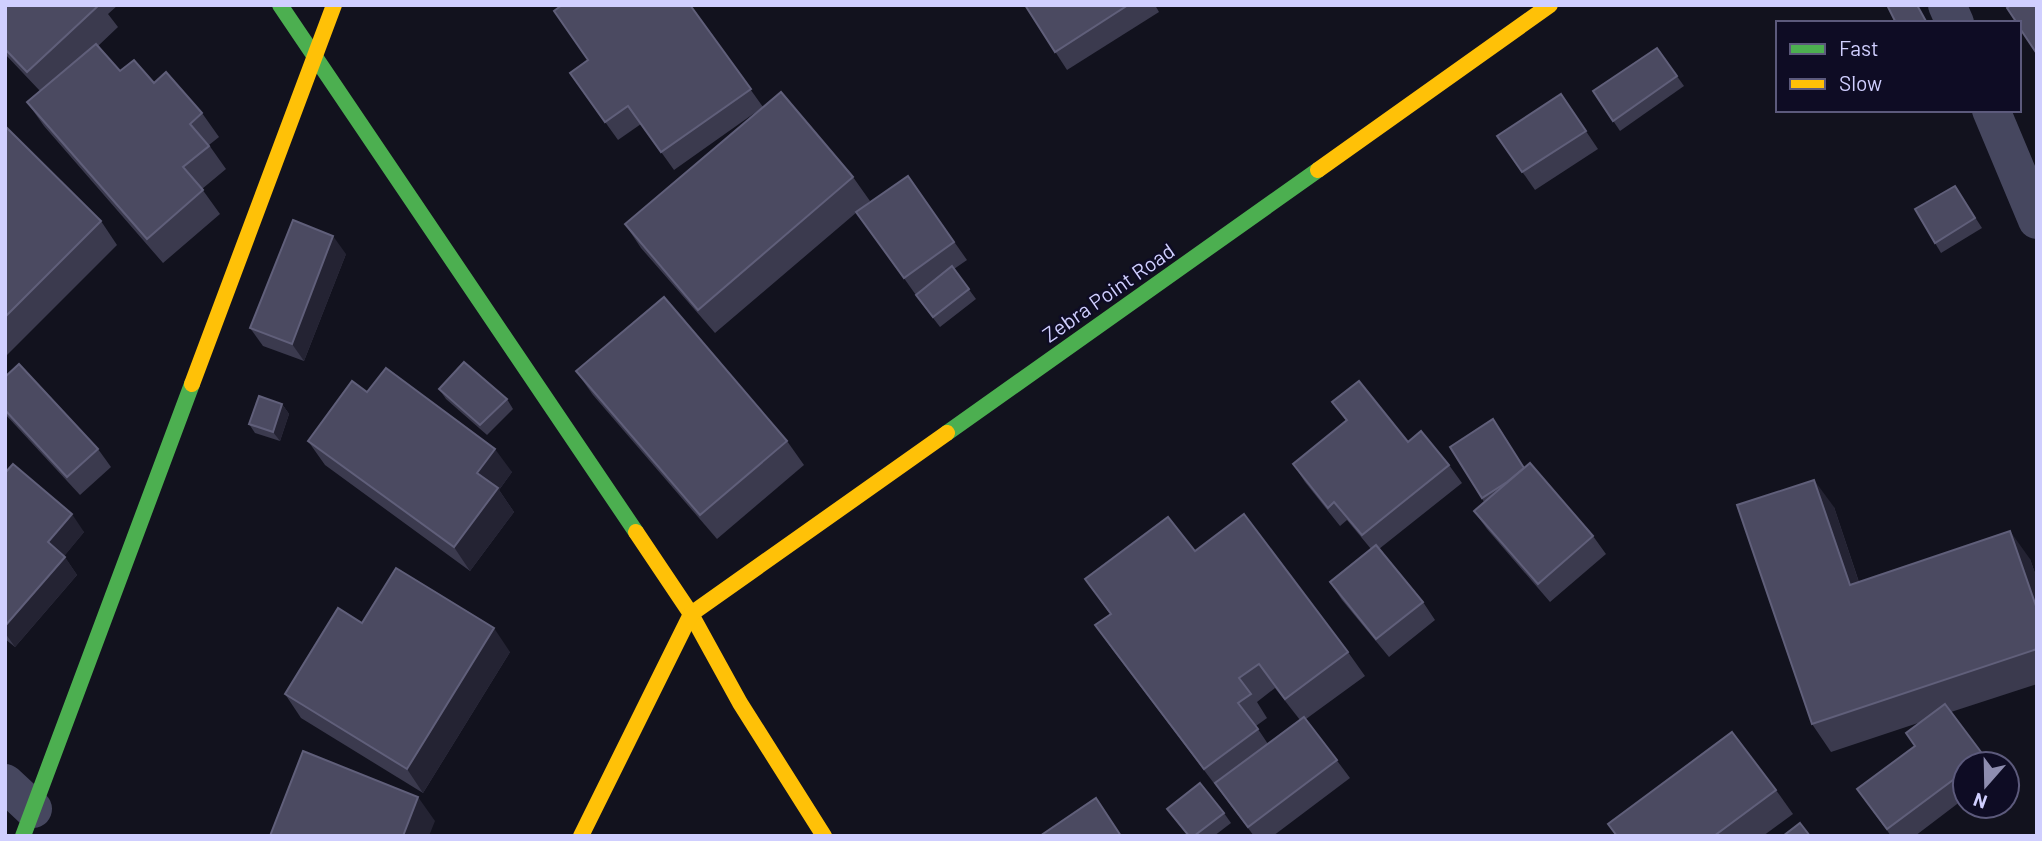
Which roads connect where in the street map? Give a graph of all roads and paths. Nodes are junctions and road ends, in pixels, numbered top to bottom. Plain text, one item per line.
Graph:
1 (280, 5) edge
2 (334, 5) edge
3 (1550, 5) edge
4 (1947, 5) edge
5 (1954, 21) edge
6 (313, 58) junction
7 (1992, 112) edge
8 (2037, 220) edge
9 (691, 614) junction
10 (5, 783) edge
11 (28, 822) edge
12 (581, 836) edge
13 (824, 836) edge

1 - 6 street
2 - 6 street
3 - 9 street, Zebra Point Road
4 - 5 street
6 - 9 street
6 - 11 street
7 - 8 street
9 - 12 street
9 - 13 street
10 - 11 street

